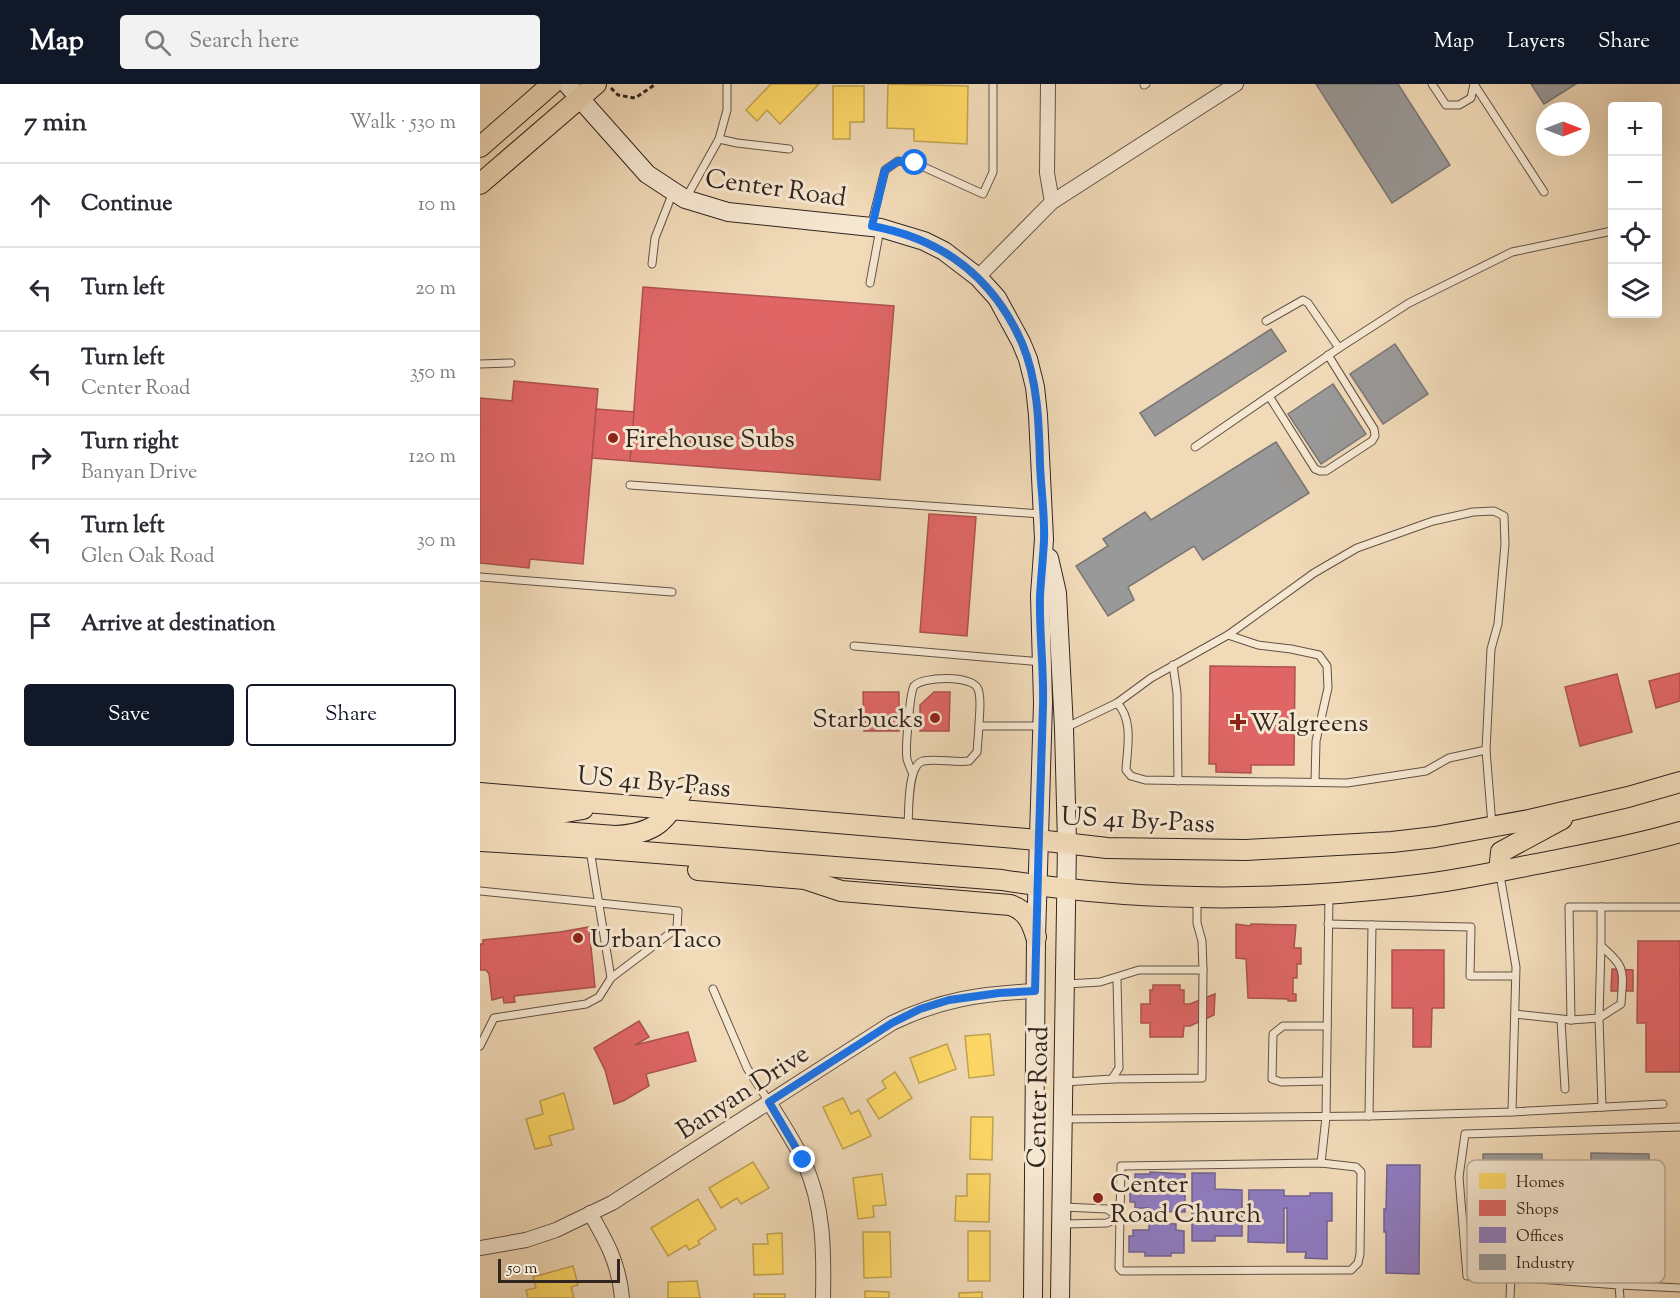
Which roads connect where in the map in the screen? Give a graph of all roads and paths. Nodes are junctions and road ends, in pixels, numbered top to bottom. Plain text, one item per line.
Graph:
1 (552, 84) edge
2 (596, 84) edge
3 (608, 84) edge
4 (656, 84) edge
5 (727, 84) edge
6 (993, 84) edge
7 (1048, 84) edge
8 (1236, 84) edge
9 (1432, 84) edge
10 (1474, 84) edge
11 (573, 92) edge
12 (719, 139) junction
13 (480, 147) edge
14 (789, 149) dead end
15 (480, 184) edge
16 (1544, 192) dead end
17 (679, 196) junction
18 (1052, 202) junction
19 (876, 227) junction
20 (1608, 232) edge
21 (652, 264) dead end
22 (978, 277) junction
23 (870, 283) dead end
24 (1266, 321) dead end
25 (1339, 348) junction
26 (1328, 355) junction
27 (511, 363) dead end
28 (480, 364) edge
29 (1269, 396) junction
30 (1195, 447) dead end
31 (630, 484) dead end
32 (1042, 514) junction
33 (1044, 539) junction
34 (480, 577) edge
35 (672, 592) dead end
36 (1228, 635) junction
37 (854, 646) dead end
38 (1041, 662) junction
39 (1173, 665) junction
40 (1117, 704) junction
41 (979, 726) junction
42 (1041, 726) junction
43 (1064, 728) junction
44 (1486, 750) junction
45 (912, 772) junction
46 (1178, 781) junction
47 (1315, 782) junction
48 (1680, 782) edge
49 (684, 788) dead end
50 (480, 793) edge
51 (606, 805) junction
52 (674, 809) junction
53 (1578, 809) junction
54 (480, 812) edge
55 (480, 826) edge
56 (1492, 827) junction
57 (907, 829) junction
58 (1680, 832) edge
59 (1038, 840) junction
60 (480, 841) edge
61 (1067, 843) junction
62 (590, 848) junction
63 (1499, 872) junction
64 (1037, 886) junction
65 (1066, 888) junction
66 (480, 891) edge
67 (1329, 893) junction
68 (1197, 897) junction
69 (599, 903) junction
70 (1600, 907) junction
71 (1680, 908) edge
72 (1328, 924) junction
73 (1372, 925) junction
74 (1036, 937) junction
75 (1601, 946) junction
76 (1203, 970) junction
77 (1515, 976) junction
78 (610, 978) junction
79 (1117, 978) junction
80 (1065, 984) junction
81 (713, 989) dead end
82 (1035, 991) junction
83 (1515, 1014) junction
84 (1599, 1018) junction
85 (1561, 1020) junction
86 (1571, 1020) junction
87 (1327, 1026) junction
88 (480, 1046) edge
89 (1112, 1079) junction
90 (1326, 1081) junction
91 (1063, 1083) junction
92 (1565, 1089) dead end
93 (769, 1102) junction
94 (1663, 1104) dead end
95 (1602, 1107) junction
96 (1512, 1112) junction
97 (1369, 1116) junction
98 (1326, 1117) junction
99 (1063, 1119) junction
100 (1680, 1127) edge
101 (1321, 1163) junction
102 (590, 1213) junction
103 (1061, 1216) junction
104 (1119, 1217) junction
105 (480, 1248) edge
106 (1467, 1276) edge
107 (1592, 1283) edge
108 (1619, 1285) junction
109 (1680, 1288) edge
110 (622, 1298) edge
111 (823, 1298) edge
112 (1033, 1298) edge
113 (1060, 1298) edge
114 (1620, 1298) edge

1 - 13 main road
2 - 11 main road
3 - 4 path
5 - 12 lane
6 - 19 lane
7 - 18 street
8 - 18 street
9 - 10 lane
10 - 16 lane
11 - 15 main road
11 - 17 street, Center Road
12 - 14 lane
12 - 17 lane
17 - 19 street, Center Road
17 - 21 lane
18 - 22 street
19 - 22 street, Center Road
19 - 23 lane
20 - 25 lane
22 - 32 street, Center Road
24 - 25 lane
25 - 26 lane
26 - 29 lane
26 - 29 lane
27 - 28 lane
29 - 30 lane
31 - 32 lane
32 - 33 street, Center Road
33 - 38 street, Center Road
33 - 43 street, Center Road
34 - 35 lane
36 - 39 lane
36 - 44 lane
36 - 47 lane
37 - 38 lane
38 - 42 street, Center Road
39 - 40 lane
39 - 46 lane
40 - 43 lane
40 - 46 lane
41 - 42 lane
41 - 45 lane
41 - 45 lane
42 - 59 street, Center Road
43 - 61 street, Center Road
44 - 47 lane
44 - 56 lane
45 - 57 lane
46 - 47 lane
48 - 53 main road, US 41 By-Pass
49 - 52 main road
50 - 51 main road, US 41 By-Pass
51 - 52 main road, US 41 By-Pass
51 - 54 main road
52 - 55 main road
52 - 57 main road, US 41 By-Pass
53 - 56 main road, US 41 By-Pass
53 - 63 main road
56 - 61 main road, US 41 By-Pass
57 - 59 main road, US 41 By-Pass
58 - 63 main road
59 - 61 main road, US 41 By-Pass
59 - 64 street, Center Road
60 - 62 main road
61 - 65 street, Center Road
62 - 64 main road
62 - 69 lane
62 - 74 main road
63 - 67 main road
63 - 77 lane
64 - 65 main road
64 - 74 street, Center Road
65 - 68 main road
65 - 80 street, Center Road
66 - 69 lane
67 - 68 main road
67 - 72 lane
68 - 76 lane
69 - 78 lane
69 - 78 lane
70 - 71 lane
70 - 75 lane
70 - 86 lane
72 - 73 lane
72 - 87 lane
73 - 77 lane
73 - 97 lane
74 - 82 street, Center Road
75 - 84 lane
75 - 84 lane
76 - 79 lane
76 - 89 lane
77 - 83 lane
78 - 88 lane
79 - 80 lane
79 - 89 lane
80 - 91 street, Center Road
81 - 93 lane
82 - 93 street, Banyan Drive
82 - 112 street, Center Road
83 - 85 lane
83 - 96 lane
84 - 86 lane
84 - 95 lane
85 - 86 lane
85 - 92 lane
87 - 90 lane
87 - 90 lane
89 - 91 lane
90 - 98 lane
91 - 99 street, Center Road
93 - 102 street, Banyan Drive
93 - 111 street
94 - 95 lane
95 - 96 lane
96 - 97 lane
97 - 98 lane
98 - 99 lane
98 - 101 lane
99 - 103 street, Center Road
100 - 106 lane
101 - 104 lane
101 - 104 lane
102 - 105 street, Banyan Drive
102 - 110 street
103 - 104 lane
103 - 104 lane
103 - 113 street, Center Road
107 - 108 lane
108 - 109 lane
108 - 114 lane

